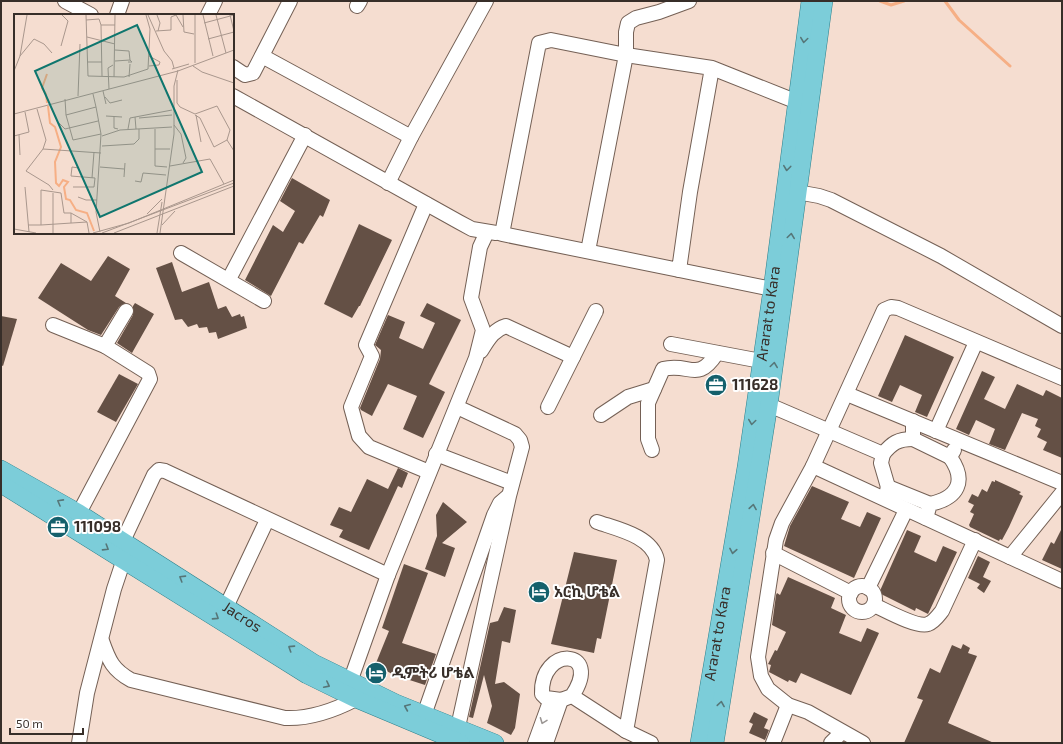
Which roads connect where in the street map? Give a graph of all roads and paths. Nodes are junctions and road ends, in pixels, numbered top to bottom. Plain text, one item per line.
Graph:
1 (65, 1) edge
2 (122, 1) edge
3 (215, 1) edge
4 (290, 1) edge
5 (486, 1) edge
6 (689, 1) edge
7 (810, 1) edge
8 (824, 1) edge
9 (89, 14) edge
10 (117, 14) edge
11 (208, 14) edge
12 (626, 55) junction
13 (262, 56) junction
14 (234, 68) edge
15 (712, 68) junction
16 (234, 97) edge
17 (802, 103) junction
18 (305, 135) junction
19 (411, 137) junction
20 (388, 183) junction
21 (797, 192) junction
22 (426, 204) junction
23 (487, 232) junction
24 (502, 234) junction
25 (588, 251) junction
26 (181, 253) dead end
27 (679, 270) junction
28 (229, 279) junction
29 (772, 289) junction
30 (264, 301) dead end
31 (126, 310) dead end
32 (596, 311) dead end
33 (53, 325) dead end
34 (1062, 326) edge
35 (976, 342) junction
36 (671, 344) dead end
37 (105, 346) junction
38 (717, 353) junction
39 (573, 357) junction
40 (476, 358) junction
41 (761, 361) junction
42 (1062, 378) edge
43 (654, 389) junction
44 (847, 394) junction
45 (762, 404) junction
46 (457, 407) junction
47 (548, 407) dead end
48 (601, 415) dead end
49 (913, 421) junction
50 (830, 430) junction
51 (936, 431) junction
52 (913, 439) junction
53 (959, 441) junction
54 (652, 450) dead end
55 (436, 454) junction
56 (883, 454) junction
57 (950, 456) junction
58 (813, 466) junction
59 (1, 469) edge
60 (429, 472) junction
61 (1062, 483) edge
62 (1, 484) edge
63 (510, 489) junction
64 (886, 493) junction
65 (1062, 493) edge
66 (930, 504) junction
67 (906, 510) junction
68 (79, 513) junction
69 (926, 518) junction
70 (267, 520) junction
71 (597, 522) dead end
72 (975, 540) junction
73 (123, 541) junction
74 (773, 553) junction
75 (1010, 557) junction
76 (124, 559) junction
77 (388, 575) junction
78 (1062, 581) edge
79 (868, 588) junction
80 (468, 589) junction
81 (851, 593) junction
82 (487, 594) junction
83 (874, 605) junction
84 (226, 607) junction
85 (102, 642) junction
86 (311, 669) junction
87 (350, 682) junction
88 (561, 698) junction
89 (356, 699) junction
90 (788, 705) junction
91 (424, 714) junction
92 (626, 731) junction
93 (842, 732) junction
94 (459, 735) edge
95 (79, 743) edge
96 (495, 743) edge
97 (535, 743) edge
98 (546, 743) edge
99 (651, 743) edge
100 (698, 743) edge
101 (715, 743) edge
102 (773, 743) edge
103 (831, 743) edge
104 (863, 743) edge

1 - 9 street
2 - 10 street
3 - 11 street
4 - 13 street
5 - 19 street
6 - 12 street
7 -> 17 main road, Ararat to Kara
8 - 17 main road, Ararat to Kara
12 - 15 street
12 - 24 street
12 - 25 street
13 - 14 street
13 - 19 street
15 - 17 street
15 - 27 street
16 - 18 street
17 - 21 main road, Ararat to Kara
17 -> 29 main road, Ararat to Kara
18 - 20 street
18 - 28 street
19 - 20 street
20 - 22 street
21 - 34 street
45 -> 21 main road, Ararat to Kara
22 - 23 street
22 - 60 street
23 - 24 street
23 - 40 street
24 - 25 street
25 - 27 street
26 - 28 street
27 - 29 street
28 - 30 street
29 - 41 main road, Ararat to Kara
31 - 37 street
32 - 39 street
33 - 37 street
35 - 42 street
35 - 44 street
35 - 51 street
36 - 38 street
37 - 68 street
38 - 41 street
38 - 43 street
39 - 40 street
39 - 47 street
40 - 46 street
41 - 45 main road, Ararat to Kara
43 - 48 street
43 - 54 street
44 - 49 street
44 - 50 street
45 - 50 street
45 -> 100 main road, Ararat to Kara
101 -> 45 main road, Ararat to Kara
46 - 55 street
46 - 63 street
49 - 51 street
49 - 52 street
50 - 56 street
50 - 58 street
51 - 53 street
52 - 56 street
52 - 57 street
53 - 57 street
53 - 61 street
55 - 60 street
55 - 63 street
56 - 64 street
57 - 66 street
58 - 64 street
58 - 74 street
68 -> 59 main road, Jacros
60 - 77 street
62 -> 76 main road, Jacros
63 - 80 street
63 - 82 street
64 - 66 street
64 - 67 street
65 - 75 street
66 - 69 street
67 - 69 street
67 - 79 street
68 - 73 main road, Jacros
69 - 72 street
70 - 73 street
70 - 77 street
70 - 84 street
71 - 92 street
72 - 75 street
72 - 83 street
84 -> 73 main road, Jacros
74 - 81 street
74 - 90 street
75 - 78 street
76 - 85 street
76 -> 86 main road, Jacros
77 - 87 street
79 - 81 street
79 - 83 street
80 - 82 street
80 - 91 street
81 - 83 street
82 - 94 street
86 -> 84 main road, Jacros
85 - 89 street
85 - 95 street
86 - 87 main road, Jacros
86 -> 89 main road, Jacros
91 -> 87 main road, Jacros
88 - 92 street
88 -> 97 street
88 - 98 street
89 - 94 main road, Jacros
90 - 93 street
90 - 102 street
91 - 94 main road, Jacros
92 - 99 street
93 - 103 street
93 - 104 street
94 - 96 main road, Jacros

